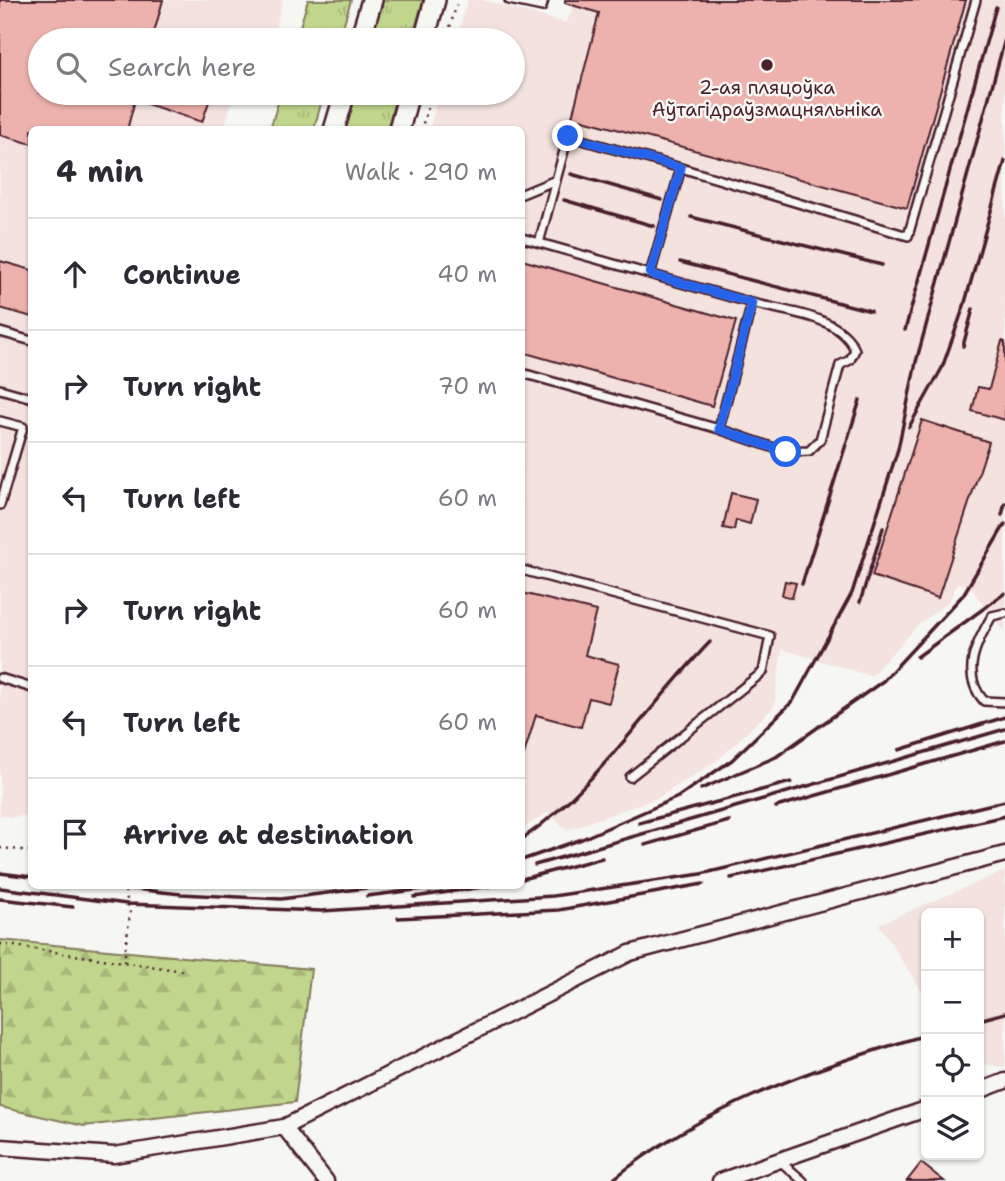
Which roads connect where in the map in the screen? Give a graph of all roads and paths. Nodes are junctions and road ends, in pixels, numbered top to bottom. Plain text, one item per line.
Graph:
1 (372, 0) edge
2 (435, 0) edge
3 (458, 0) edge
4 (509, 0) edge
5 (544, 0) edge
6 (976, 0) edge
7 (364, 28) edge
8 (427, 28) edge
9 (450, 28) edge
10 (341, 105) edge
11 (406, 105) edge
12 (428, 105) edge
13 (335, 126) edge
14 (400, 126) edge
15 (422, 126) edge
16 (681, 168) junction
17 (556, 180) junction
18 (525, 193) edge
19 (525, 239) edge
20 (539, 243) junction
21 (650, 274) junction
22 (752, 303) junction
23 (0, 332) edge
24 (28, 340) edge
25 (525, 374) edge
26 (0, 388) edge
27 (28, 397) edge
28 (0, 421) edge
29 (27, 428) edge
30 (719, 429) junction
31 (0, 505) edge
32 (525, 571) edge
33 (1005, 613) edge
34 (0, 678) edge
35 (28, 687) edge
36 (1005, 702) edge
37 (630, 777) dead end
38 (0, 848) edge
39 (28, 850) edge
40 (1005, 854) edge
41 (125, 889) edge
42 (0, 944) edge
43 (124, 962) junction
44 (184, 971) dead end
45 (1005, 1082) edge
46 (984, 1089) edge
47 (921, 1111) edge
48 (284, 1127) junction
49 (0, 1147) edge
50 (779, 1160) junction
51 (326, 1181) edge
52 (720, 1181) edge
53 (803, 1181) edge

1 - 7 street
2 - 8 street
3 - 9 path
4 - 5 lane
6 - 16 lane
10 - 13 street
11 - 14 street
12 - 15 path
16 - 17 lane
16 - 21 lane
17 - 18 lane
17 - 20 lane
19 - 20 lane
20 - 21 lane
21 - 22 lane
22 - 30 lane
22 - 30 lane
23 - 24 lane
25 - 30 lane
26 - 27 lane
28 - 29 lane
29 - 31 lane
32 - 37 lane
33 - 36 lane
34 - 35 lane
38 - 39 path
40 - 48 street
41 - 43 path
42 - 43 path
43 - 44 path
45 - 46 street
47 - 50 street
48 - 49 street
48 - 51 street
50 - 52 street
50 - 53 lane

